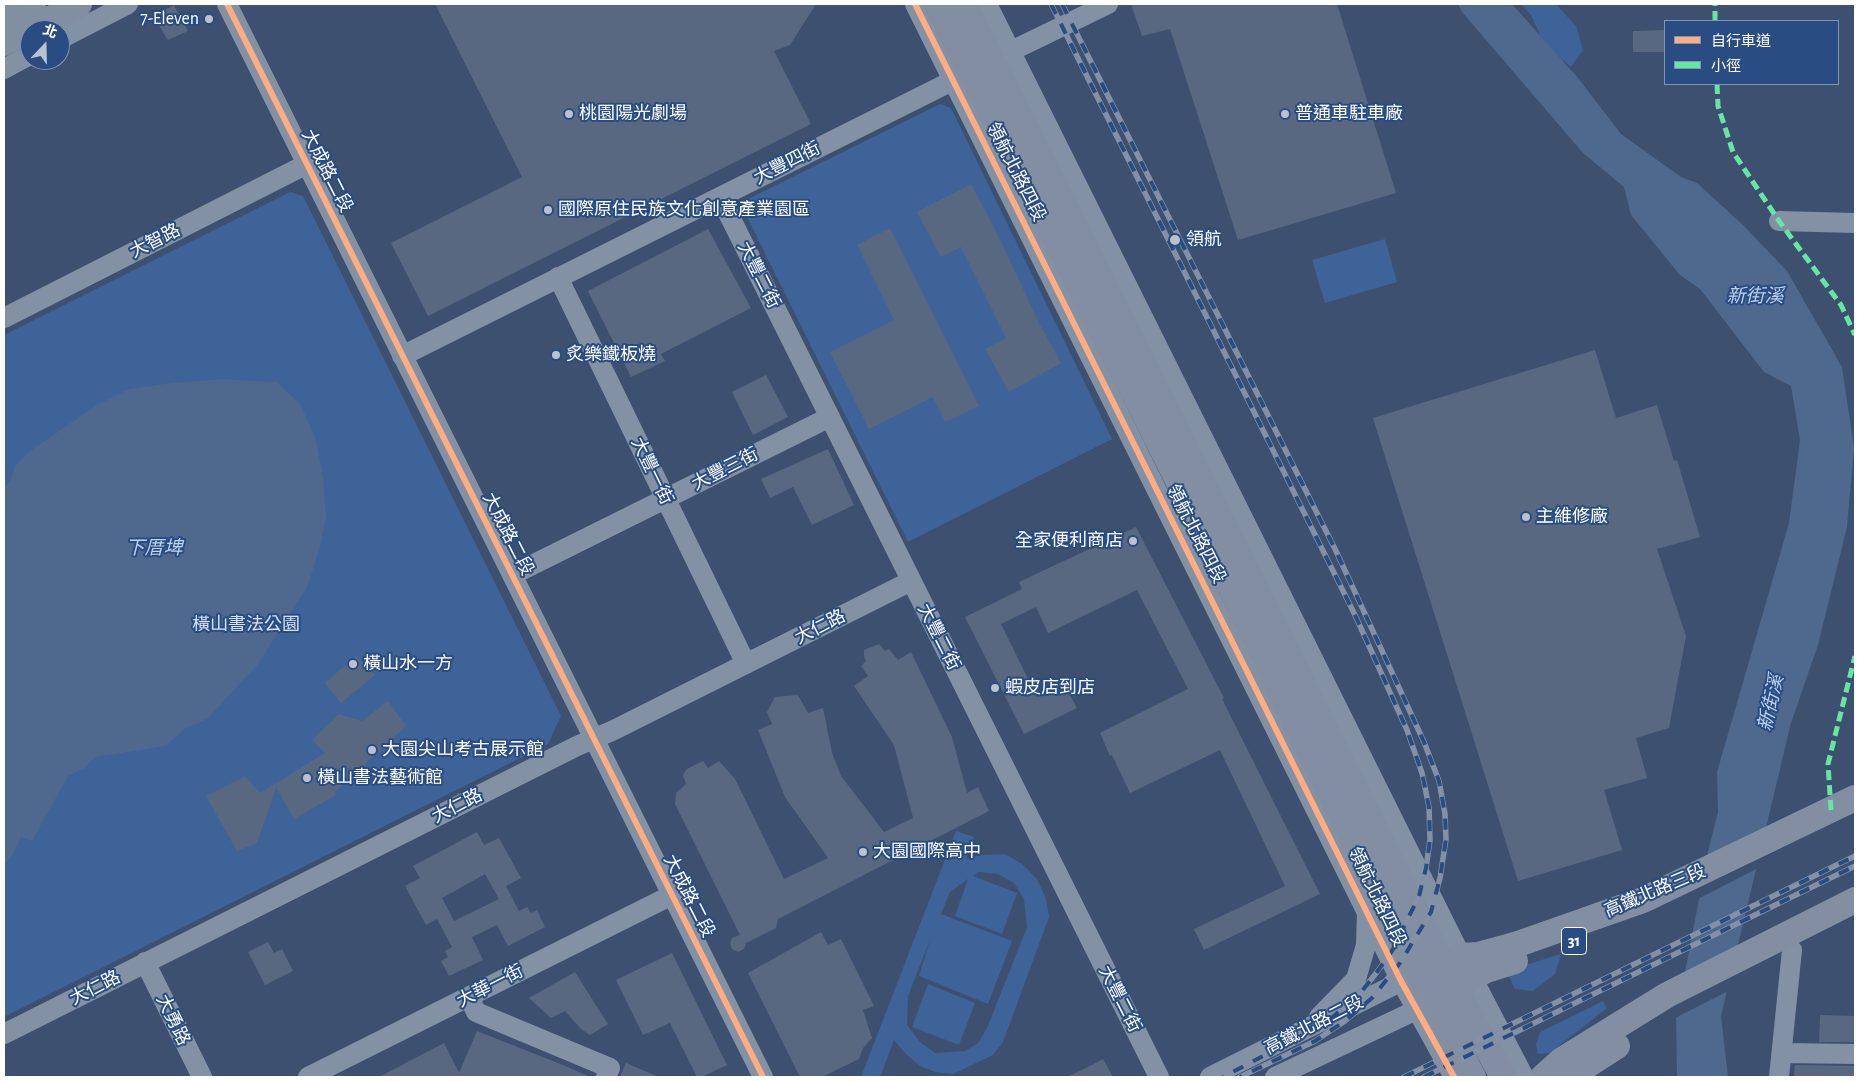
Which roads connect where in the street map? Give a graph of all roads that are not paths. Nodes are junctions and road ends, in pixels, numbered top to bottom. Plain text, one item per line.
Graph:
1 (33, 4) edge
2 (79, 4) edge
3 (128, 4) edge
4 (226, 4) edge
5 (915, 4) edge
6 (936, 4) edge
7 (964, 4) edge
8 (987, 4) edge
9 (1108, 4) edge
10 (4, 19) edge
11 (70, 35) edge
12 (4, 43) edge
13 (20, 60) edge
14 (981, 66) junction
15 (4, 69) edge
16 (307, 164) junction
17 (720, 197) junction
18 (1779, 221) dead end
19 (1855, 223) edge
20 (558, 278) junction
21 (4, 318) edge
22 (402, 356) junction
23 (830, 417) junction
24 (665, 499) junction
25 (512, 575) junction
26 (912, 581) junction
27 (746, 664) junction
28 (593, 739) junction
29 (1855, 798) edge
30 (1855, 811) edge
31 (1808, 827) junction
32 (1696, 883) junction
33 (672, 896) junction
34 (1855, 900) edge
35 (1367, 910) junction
36 (1855, 917) edge
37 (1782, 948) junction
38 (145, 962) junction
39 (1430, 968) junction
40 (1464, 984) junction
41 (469, 997) junction
42 (1425, 1006) junction
43 (1664, 1006) junction
44 (1306, 1030) junction
45 (4, 1034) edge
46 (1783, 1054) junction
47 (1855, 1054) edge
48 (202, 1077) edge
49 (308, 1077) edge
50 (606, 1077) edge
51 (763, 1077) edge
52 (1159, 1077) edge
53 (1210, 1077) edge
54 (1275, 1077) edge
55 (1454, 1077) edge
56 (1473, 1077) edge
57 (1503, 1077) edge
58 (1524, 1077) edge
59 (1543, 1077) edge
60 (1569, 1077) edge
61 (1779, 1077) edge

1 - 10 main road
2 - 12 main road
3 - 11 street
4 - 16 street, 大成路二段
5 - 14 street, 領航北路四段
6 - 14 main road, 領航北路四段
7 - 14 main road, 領航北路四段
8 - 14 street, 領航北路四段
9 - 14 street, 大豐四街
13 - 15 street
14 - 17 street, 大豐四街
14 - 35 street, 領航北路四段
14 - 39 street, 領航北路四段
14 - 39 main road, 領航北路四段
16 - 21 street, 大智路
16 - 22 street, 大成路二段
17 - 20 street, 大豐四街
17 - 23 street, 大豐二街
18 - 19 street
20 - 22 street, 大豐四街
20 - 24 street, 大豐一街
22 - 25 street, 大成路二段
23 - 24 street, 大豐三街
23 - 26 street, 大豐二街
24 - 25 street, 大豐三街
24 - 27 street, 大豐一街
25 - 28 street, 大成路二段
26 - 27 street, 大仁路
26 - 52 street, 大豐二街
27 - 28 street, 大仁路
28 - 33 street, 大成路二段
28 - 38 street, 大仁路
29 - 31 main road, 高鐵北路三段
30 - 31 main road, 高鐵北路三段
31 - 32 main road, 高鐵北路三段
32 - 39 main road, 高鐵北路三段
32 - 40 main road, 高鐵北路三段 / 31
33 - 41 street, 大華一街
33 - 51 street, 大成路二段
34 - 37 main road
35 - 39 street, 領航北路四段
35 - 44 street
36 - 37 main road
37 - 43 main road
37 - 46 street
38 - 45 street, 大仁路
38 - 48 street, 大勇路
39 - 40 main road, 領航北路四段
39 - 42 main road, 領航北路四段
39 - 44 street, 高鐵北路二段
40 - 42 main road, 高鐵北路三段 / 31
40 - 57 main road, 領航北路四段
40 - 58 street, 領航北路四段
41 - 49 street, 大華一街
41 - 50 street
42 - 54 street, 高鐵北路二段
42 - 55 street, 領航北路四段
42 - 56 main road, 領航北路四段
43 - 59 main road
43 - 60 main road
44 - 53 street, 高鐵北路二段
46 - 47 street
46 - 61 street

